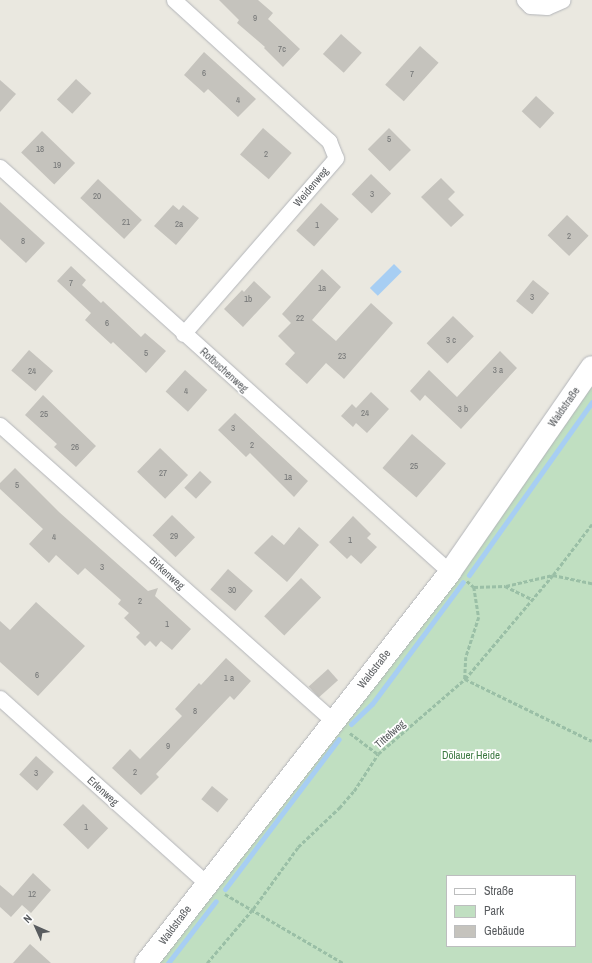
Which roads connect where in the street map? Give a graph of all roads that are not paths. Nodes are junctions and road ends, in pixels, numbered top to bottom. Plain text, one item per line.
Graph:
1 (174, 0) edge
2 (524, 0) edge
3 (563, 0) edge
4 (0, 167) edge
5 (183, 334) junction
6 (592, 367) edge
7 (0, 425) edge
8 (450, 572) junction
9 (0, 698) edge
10 (333, 721) junction
11 (206, 884) junction
12 (146, 963) edge

1 - 5 street, Weidenweg
2 - 3 street
4 - 5 street, Rotbuchenweg
5 - 8 street, Rotbuchenweg
6 - 8 main road, Waldstraße
7 - 10 street, Birkenweg
8 - 10 main road, Waldstraße
9 - 11 street, Erlenweg
10 - 11 main road, Waldstraße
11 - 12 main road, Waldstraße

